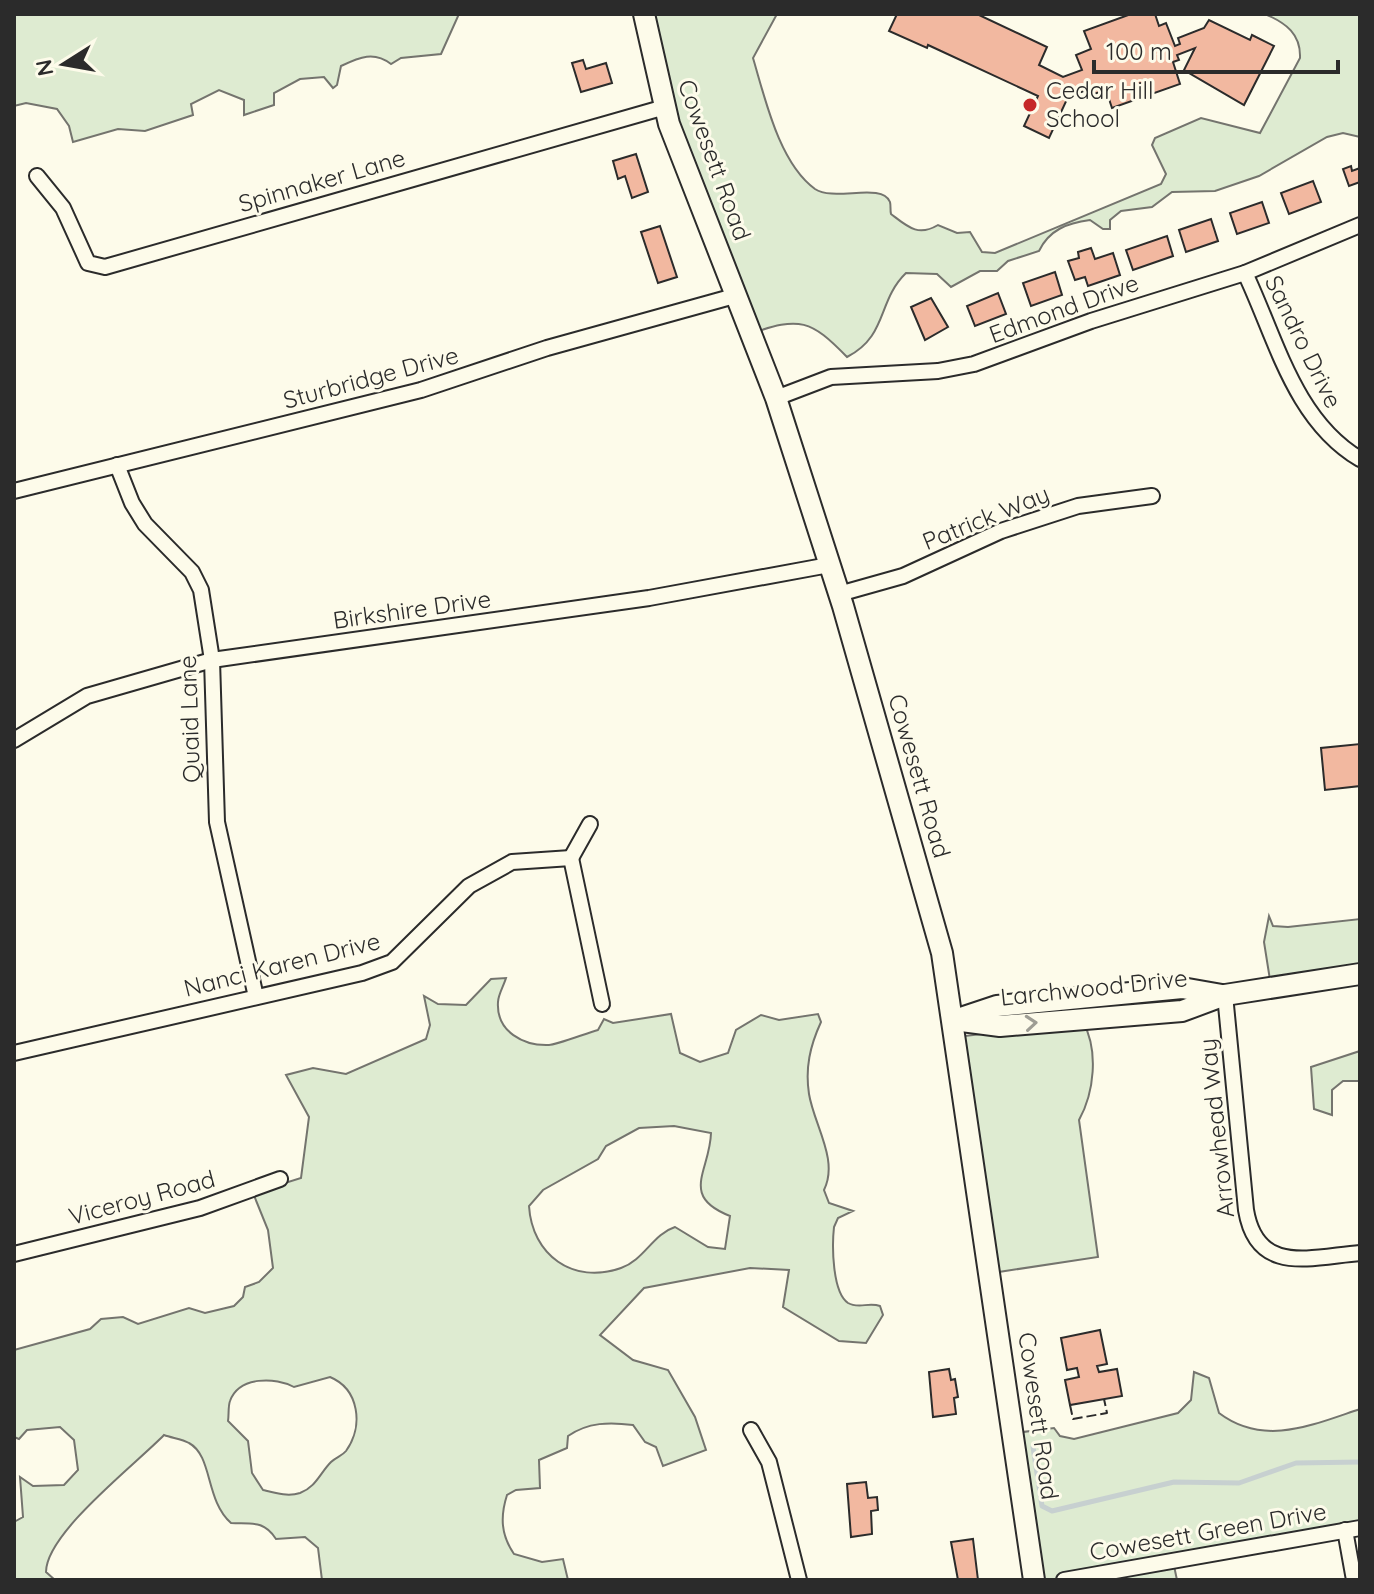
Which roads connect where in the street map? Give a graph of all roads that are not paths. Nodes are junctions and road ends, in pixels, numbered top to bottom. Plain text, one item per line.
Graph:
1 (644, 14) edge
2 (665, 107) junction
3 (37, 176) dead end
4 (1360, 225) edge
5 (1245, 273) junction
6 (738, 295) junction
7 (776, 398) junction
8 (1360, 459) edge
9 (117, 465) junction
10 (14, 491) edge
11 (1152, 496) dead end
12 (829, 565) junction
13 (839, 594) junction
14 (212, 660) junction
15 (14, 740) edge
16 (590, 824) dead end
17 (571, 858) junction
18 (1360, 974) edge
19 (1225, 995) junction
20 (256, 997) junction
21 (602, 1004) dead end
22 (954, 1020) junction
23 (14, 1053) edge
24 (280, 1179) dead end
25 (1360, 1253) edge
26 (14, 1254) edge
27 (751, 1430) dead end
28 (1353, 1529) edge
29 (799, 1580) edge
30 (1034, 1580) edge
31 (1064, 1580) edge
32 (1354, 1580) edge

1 - 2 main road, Cowesett Road
2 - 3 street, Spinnaker Lane
2 - 6 main road, Cowesett Road
4 - 5 street, Edmond Drive
5 - 7 street, Edmond Drive
5 - 8 street, Sandro Drive
6 - 7 main road, Cowesett Road
6 - 9 street, Sturbridge Drive
7 - 12 main road, Cowesett Road
9 - 10 street, Sturbridge Drive
9 - 14 street, Quaid Lane
11 - 13 street, Patrick Way
12 - 13 main road, Cowesett Road
12 - 14 street, Birkshire Drive
13 - 22 main road, Cowesett Road
14 - 15 street, Birkshire Drive
14 - 20 street, Quaid Lane
16 - 17 street
17 - 20 street, Nanci Karen Drive
17 - 21 street
18 - 19 main road, Larchwood Drive
19 - 22 main road, Larchwood Drive
19 - 25 street, Arrowhead Way
20 - 23 street, Nanci Karen Drive
22 - 30 main road, Cowesett Road
24 - 26 street, Viceroy Road
27 - 29 street
28 - 31 street, Cowesett Green Drive
28 - 32 street

